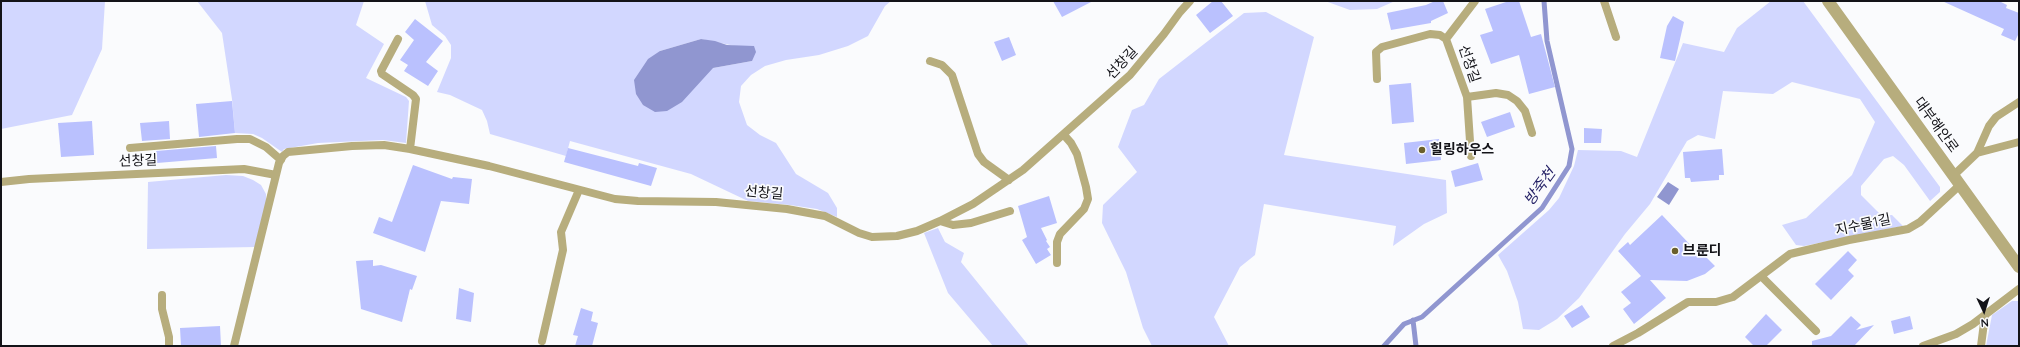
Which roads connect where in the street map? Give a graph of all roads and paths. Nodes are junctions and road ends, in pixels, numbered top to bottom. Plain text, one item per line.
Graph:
1 (1190, 1) edge
2 (1475, 1) edge
3 (1604, 1) edge
4 (1828, 1) edge
5 (1616, 37) dead end
6 (398, 39) dead end
7 (1446, 39) junction
8 (930, 61) dead end
9 (1378, 78) dead end
10 (1467, 97) junction
11 (2019, 102) edge
12 (1532, 133) dead end
13 (1064, 136) junction
14 (2019, 142) edge
15 (130, 148) dead end
16 (410, 149) junction
17 (1977, 153) junction
18 (1471, 156) dead end
19 (281, 160) junction
20 (276, 175) junction
21 (1957, 179) junction
22 (1009, 180) junction
23 (1, 182) edge
24 (578, 190) junction
25 (1010, 212) dead end
26 (940, 221) junction
27 (1058, 263) dead end
28 (2019, 267) edge
29 (1761, 276) junction
30 (2019, 289) edge
31 (162, 295) dead end
32 (1985, 315) junction
33 (1816, 331) dead end
34 (542, 341) dead end
35 (169, 346) edge
36 (234, 346) edge
37 (1613, 346) edge
38 (1923, 346) edge
39 (1981, 346) edge

1 - 13 lane, 선창길
2 - 7 lane, 선창길
3 - 5 lane
4 - 21 street, 대부해안로
6 - 16 lane
7 - 9 lane, 선창길
7 - 10 lane, 선창길
8 - 22 lane
10 - 12 lane, 선창길
10 - 18 lane, 선창길
11 - 17 lane, 지수물1길
13 - 22 lane, 선창길
13 - 27 lane
14 - 17 lane, 지수물1길
15 - 19 lane, 선창길
16 - 19 lane, 선창길
16 - 24 lane, 선창길
17 - 21 lane, 지수물1길
19 - 20 lane
20 - 23 lane, 선창길
20 - 36 lane
21 - 28 street, 대부해안로
21 - 29 lane, 지수물1길
22 - 26 lane, 선창길
24 - 26 lane, 선창길
24 - 34 lane
25 - 26 lane
29 - 33 lane
29 - 37 lane, 지수물1길
30 - 32 lane
31 - 35 lane
32 - 38 lane
32 - 39 lane

